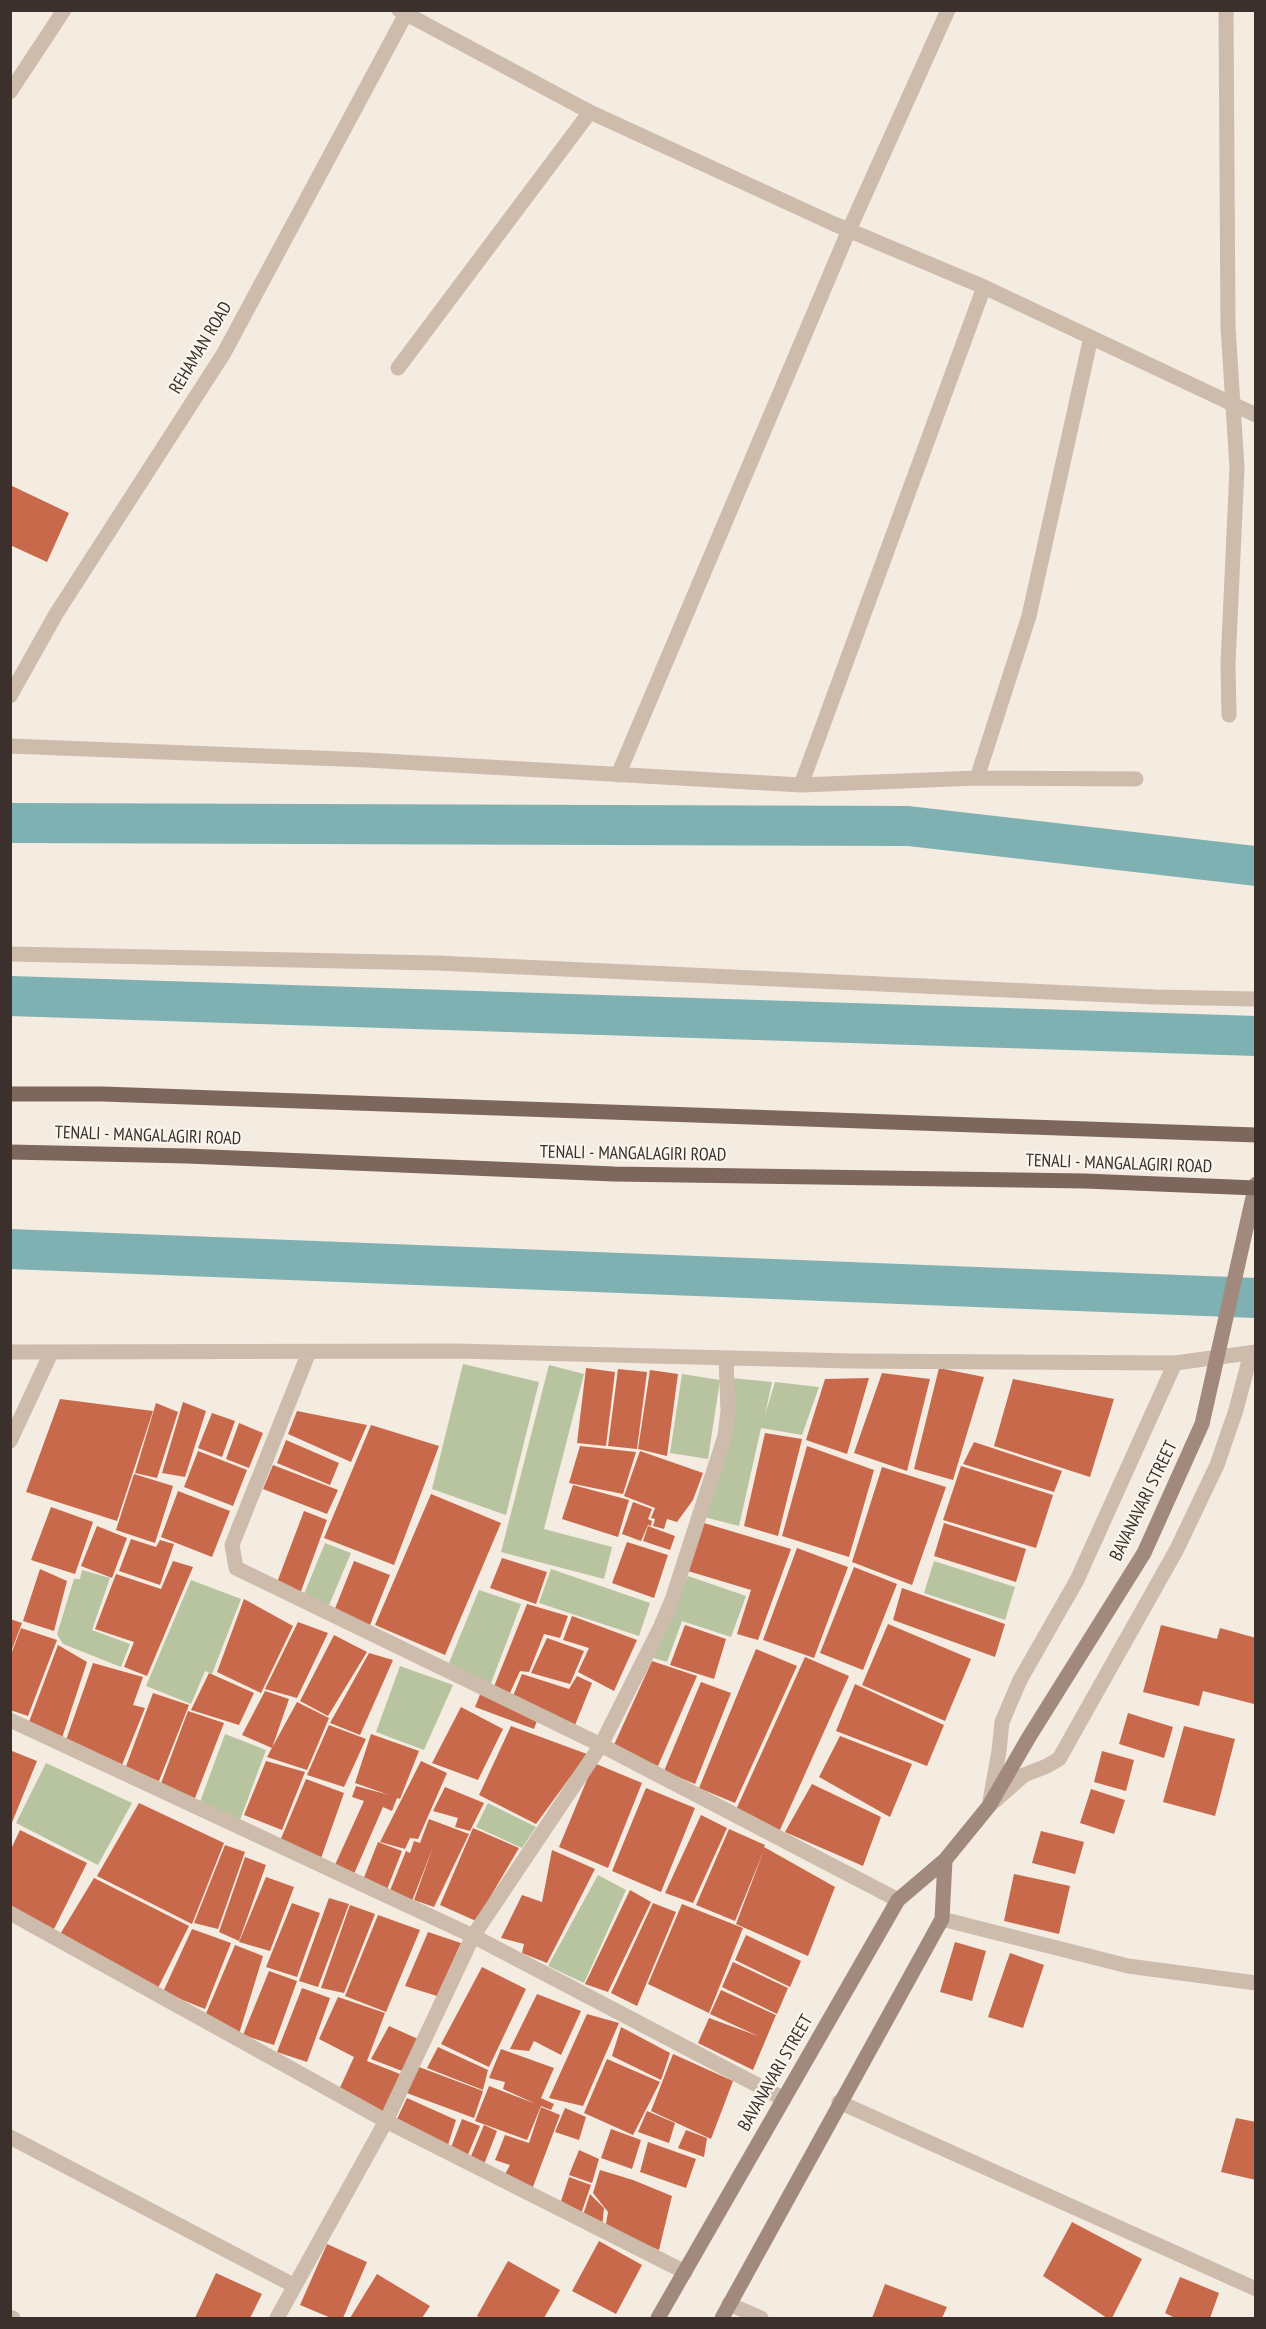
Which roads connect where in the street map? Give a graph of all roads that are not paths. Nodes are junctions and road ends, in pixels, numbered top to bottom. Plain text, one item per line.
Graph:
1 (64, 10) edge
2 (948, 10) edge
3 (1226, 10) edge
4 (404, 12) edge
5 (10, 92) edge
6 (590, 112) junction
7 (849, 230) junction
8 (984, 287) junction
9 (1091, 337) junction
10 (398, 368) dead end
11 (1232, 405) junction
12 (1256, 415) edge
13 (10, 696) edge
14 (1229, 715) dead end
15 (10, 746) edge
16 (618, 775) junction
17 (977, 778) junction
18 (1136, 779) dead end
19 (801, 785) junction
20 (10, 954) edge
21 (1256, 999) edge
22 (10, 1094) edge
23 (1256, 1136) edge
24 (10, 1152) edge
25 (1255, 1187) edge
26 (10, 1352) edge
27 (309, 1352) junction
28 (51, 1353) junction
29 (1253, 1353) edge
30 (726, 1358) junction
31 (1175, 1363) junction
32 (10, 1441) edge
33 (10, 1720) edge
34 (601, 1745) junction
35 (989, 1806) junction
36 (945, 1860) junction
37 (898, 1900) junction
38 (10, 1913) edge
39 (942, 1919) junction
40 (472, 1936) junction
41 (1256, 1983) edge
42 (784, 2099) junction
43 (839, 2102) junction
44 (386, 2121) junction
45 (10, 2137) edge
46 (685, 2272) junction
47 (295, 2286) junction
48 (1256, 2289) edge
49 (729, 2304) junction
50 (277, 2319) edge
51 (658, 2319) edge
52 (722, 2319) edge
53 (760, 2319) edge

1 - 5 street
2 - 7 street
3 - 11 street
4 - 6 street
4 - 13 street, REHAMAN ROAD
6 - 7 street
6 - 10 street
7 - 8 street
7 - 16 street
8 - 9 street
8 - 19 street
9 - 11 street
9 - 17 street
11 - 12 street
11 - 14 street
15 - 16 street
16 - 19 street
17 - 18 street
17 - 19 street
20 - 21 street
22 - 23 main road
24 - 25 main road, TENALI - MANGALAGIRI ROAD
25 - 35 main road, BAVANAVARI STREET
26 - 28 street
27 - 28 street
27 - 30 street
27 - 34 street
28 - 32 street
29 - 31 street
29 - 35 street
30 - 31 street
30 - 34 street
31 - 35 street
33 - 40 street
34 - 37 street
34 - 40 street
35 - 36 main road, BAVANAVARI STREET
36 - 37 main road, BAVANAVARI STREET
36 - 39 main road
37 - 42 main road, BAVANAVARI STREET
38 - 44 street
39 - 41 street
39 - 43 main road
40 - 42 street
40 - 44 street
42 - 46 main road, BAVANAVARI STREET
43 - 48 street
43 - 49 main road
44 - 46 street
44 - 47 street
45 - 47 street
46 - 51 main road, BAVANAVARI STREET
47 - 50 street
49 - 52 main road
49 - 53 street

